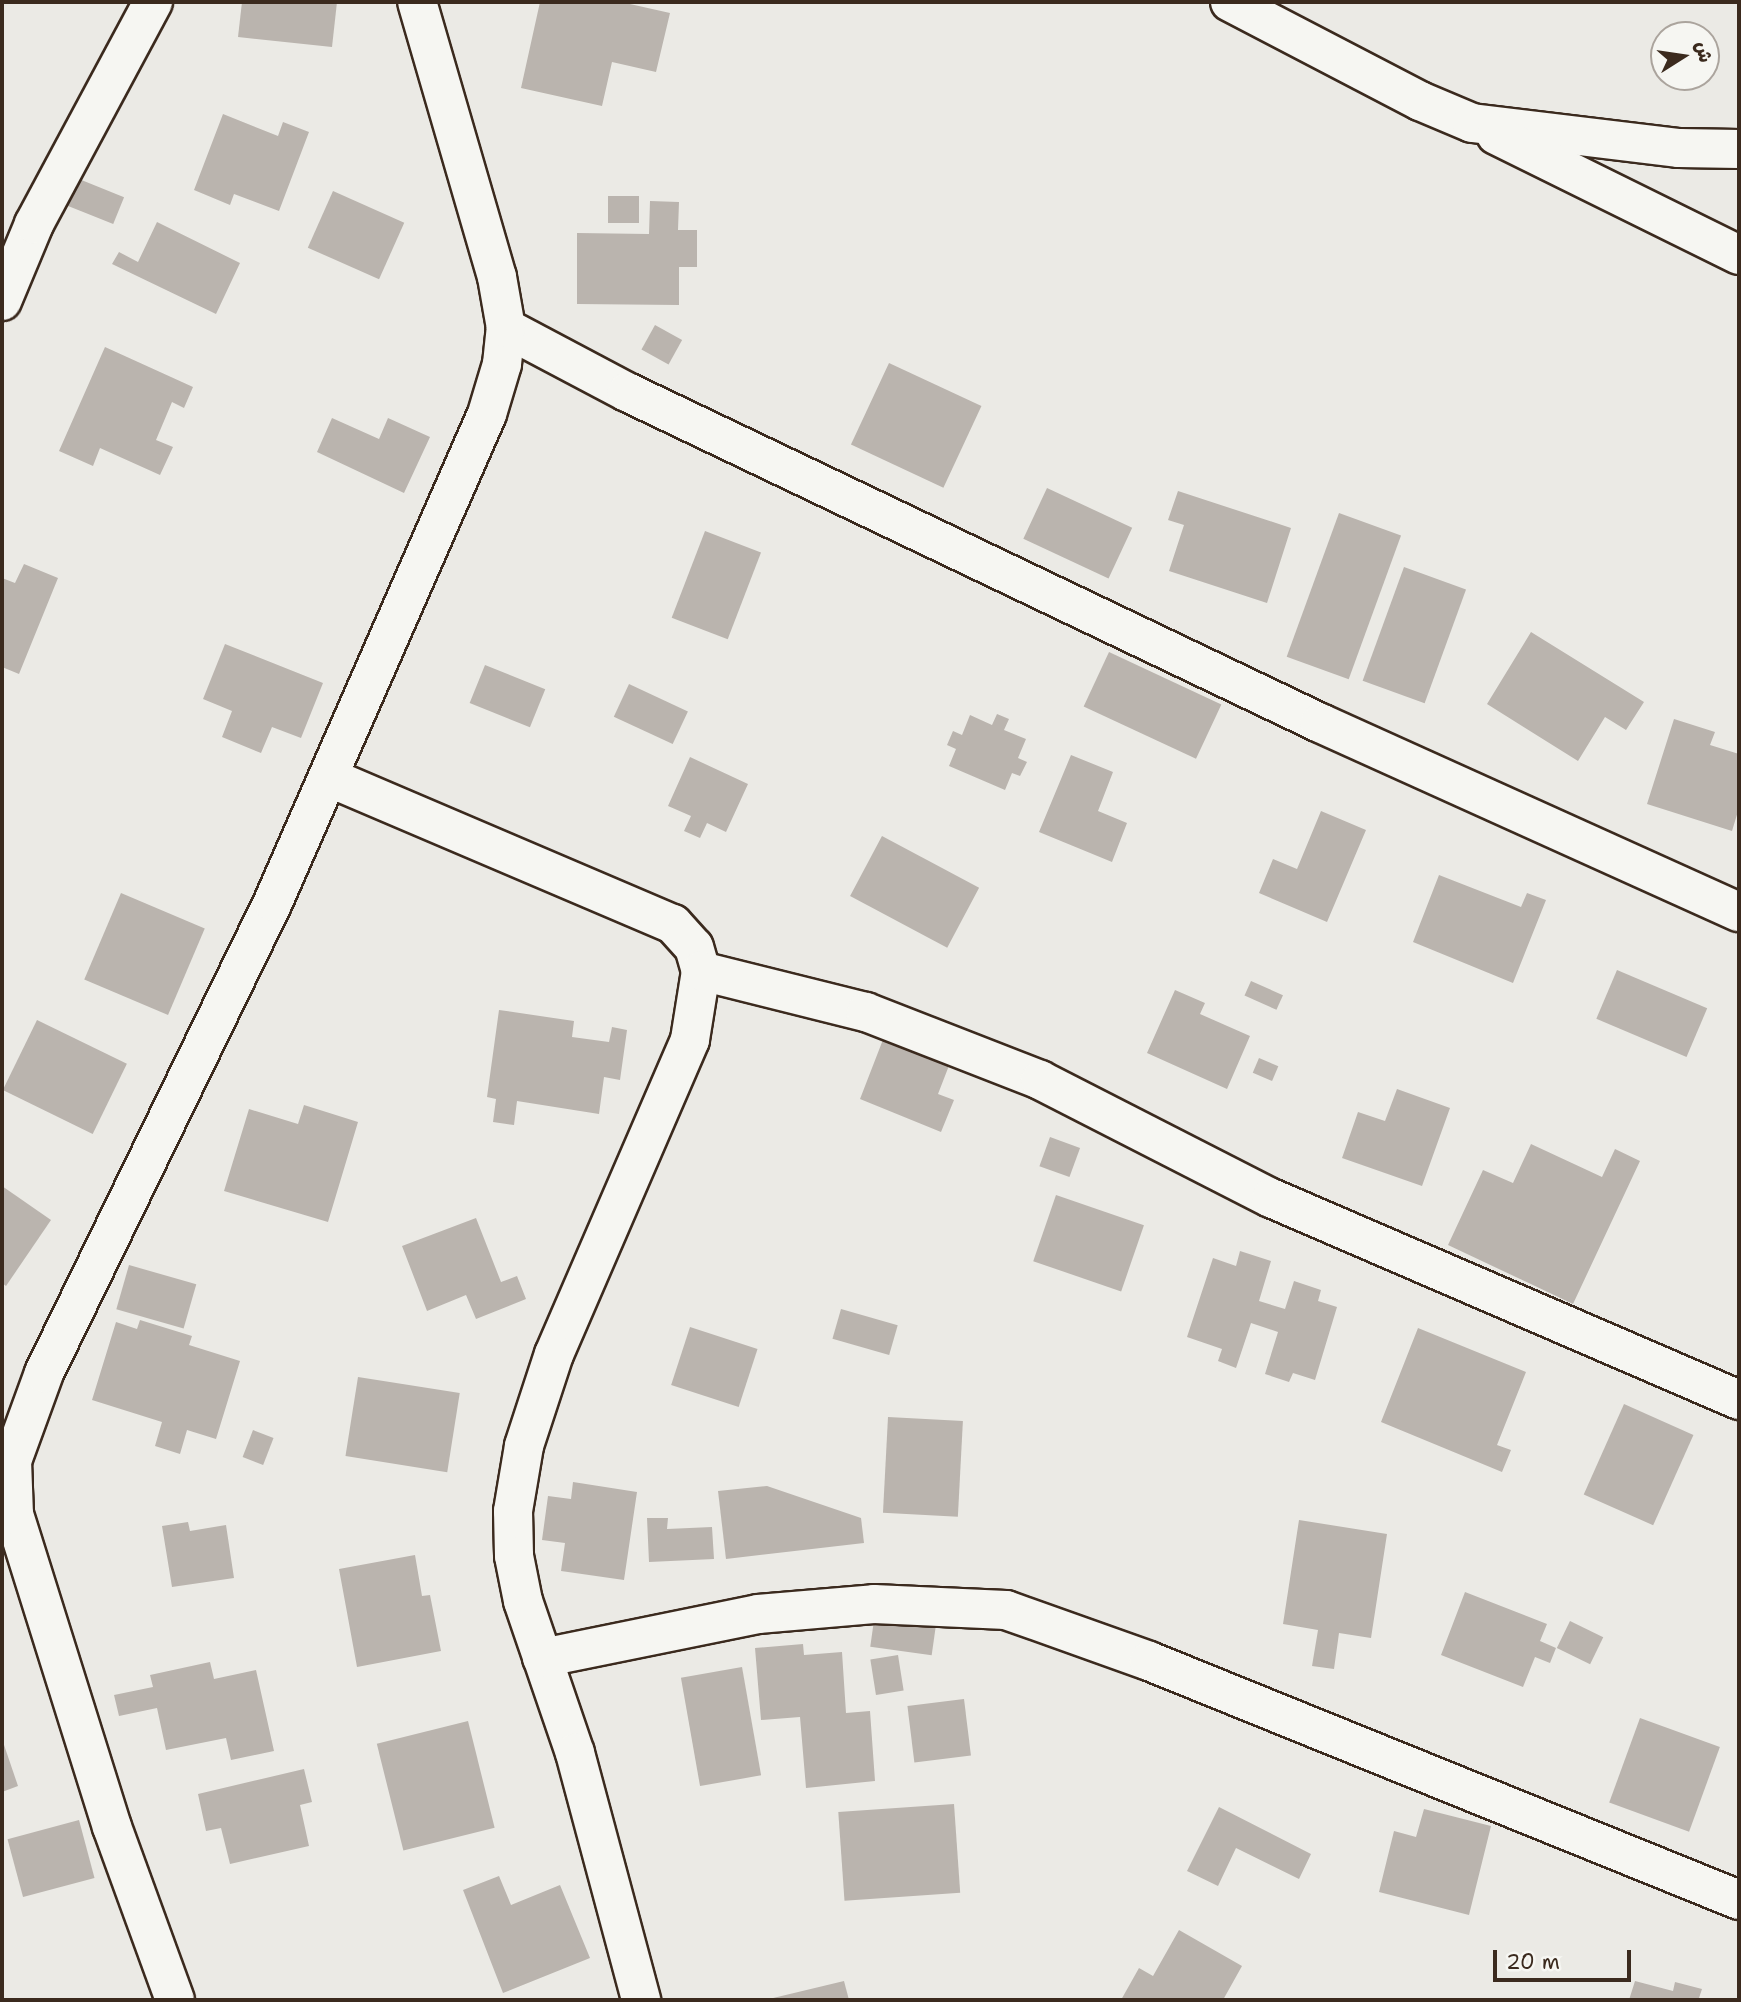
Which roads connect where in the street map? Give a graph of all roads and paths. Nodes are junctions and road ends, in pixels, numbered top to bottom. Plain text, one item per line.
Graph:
1 (153, 2) edge
2 (417, 2) edge
3 (1230, 2) edge
4 (1472, 123) junction
5 (1739, 149) edge
6 (1739, 255) edge
7 (2, 301) edge
8 (506, 328) junction
9 (328, 777) junction
10 (1739, 912) edge
11 (701, 971) junction
12 (1739, 1400) edge
13 (542, 1658) junction
14 (1739, 1900) edge
15 (175, 2000) edge
16 (641, 2000) edge

1 - 7 street
2 - 8 street
3 - 4 street
4 - 5 street
4 - 6 street
8 - 9 street
8 - 10 street
9 - 11 street
9 - 15 street
11 - 12 street
11 - 13 street
13 - 14 street
13 - 16 street

